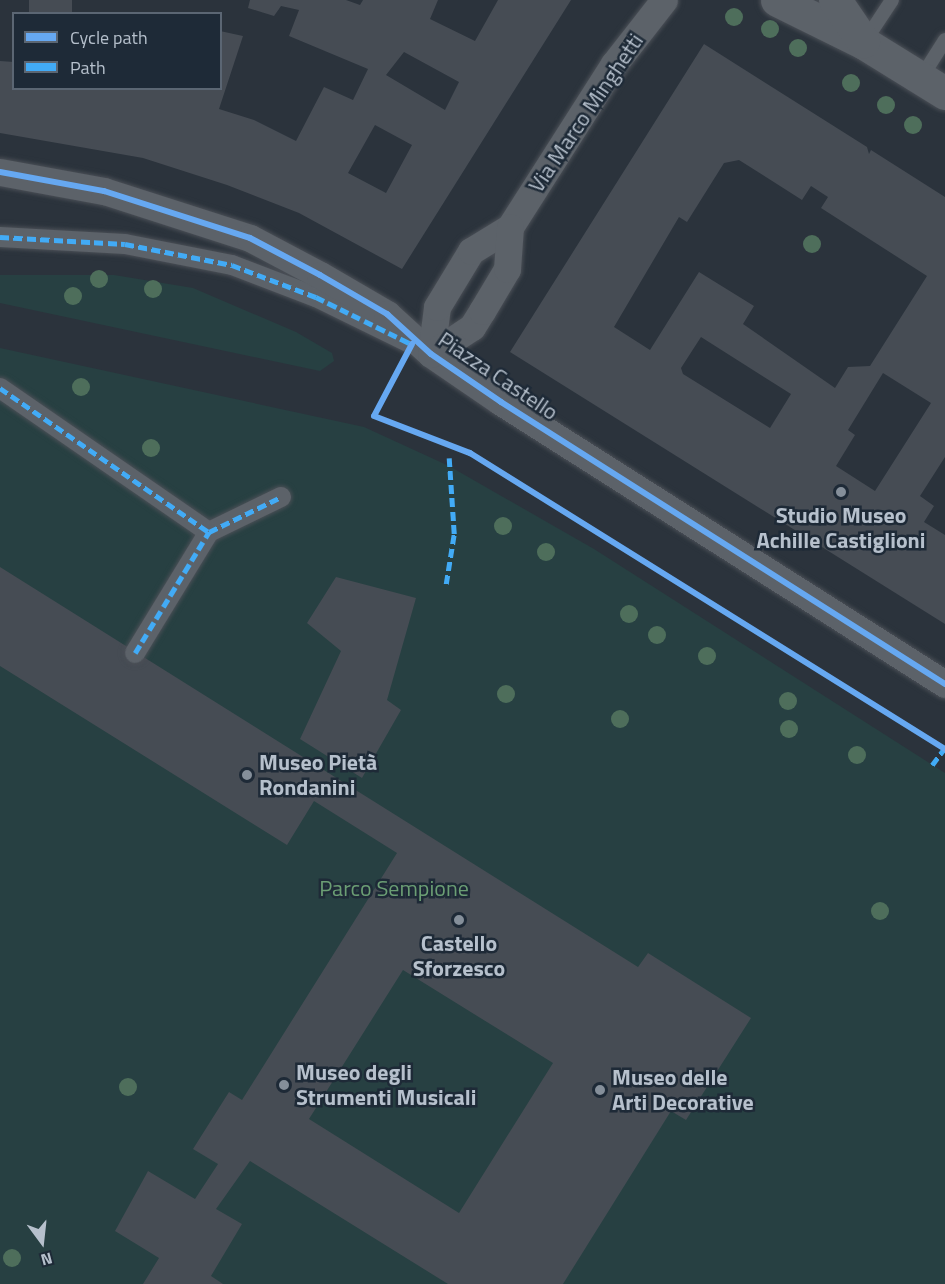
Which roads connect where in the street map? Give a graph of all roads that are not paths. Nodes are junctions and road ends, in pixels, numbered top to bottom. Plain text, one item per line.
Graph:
1 (664, 0) edge
2 (777, 0) edge
3 (835, 0) edge
4 (892, 0) edge
5 (945, 40) edge
6 (864, 43) junction
7 (933, 86) edge
8 (0, 172) edge
9 (510, 227) junction
10 (0, 237) edge
11 (430, 354) junction
12 (0, 388) edge
13 (281, 496) dead end
14 (209, 532) junction
15 (135, 653) dead end
16 (945, 684) edge

1 - 9 street, Via Marco Minghetti
2 - 6 street
3 - 6 street
4 - 6 lane
5 - 7 lane
6 - 7 street
8 - 11 street, Piazza Castello
9 - 11 street, Via Marco Minghetti
9 - 11 street, Via Marco Minghetti
10 - 11 street
11 - 16 street, Piazza Castello
12 - 14 street
13 - 14 street
14 - 15 street

